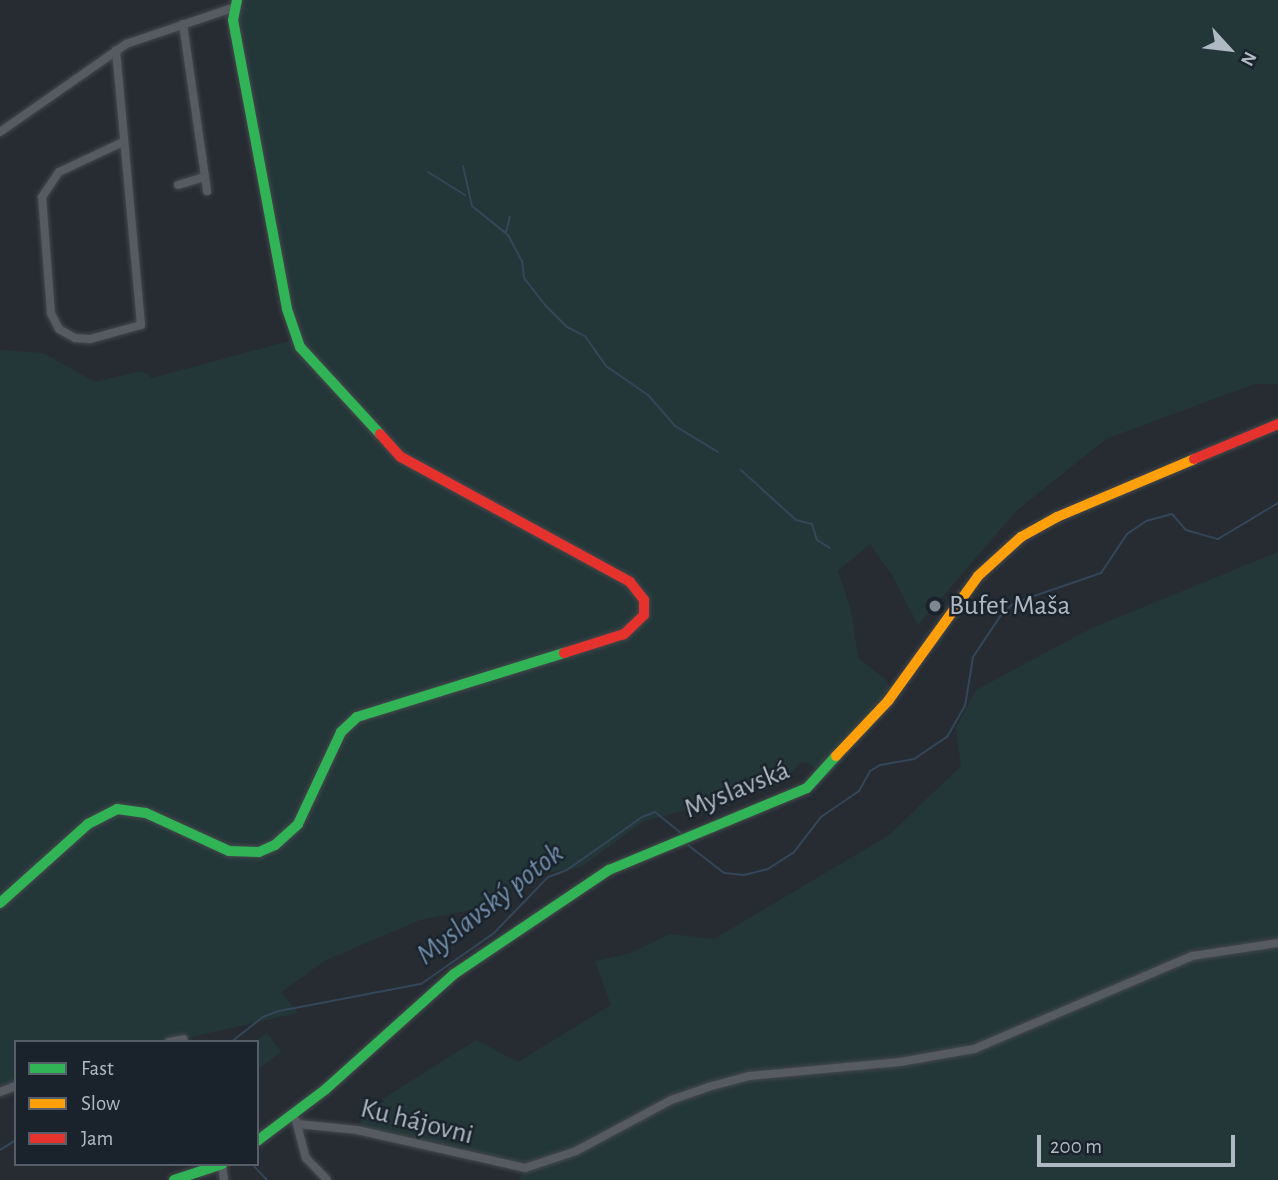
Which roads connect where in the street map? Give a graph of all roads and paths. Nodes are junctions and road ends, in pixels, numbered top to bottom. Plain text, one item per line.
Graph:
1 (236, 4) edge
2 (183, 24) junction
3 (116, 50) junction
4 (0, 132) edge
5 (123, 142) junction
6 (204, 177) junction
7 (178, 185) dead end
8 (207, 191) dead end
9 (1278, 424) edge
10 (0, 902) edge
11 (1278, 943) edge
12 (184, 1039) dead end
13 (179, 1040) edge
14 (295, 1119) junction
15 (259, 1140) edge
16 (216, 1166) edge
17 (174, 1180) edge
18 (327, 1180) edge

1 - 2 street
1 - 10 street
2 - 3 street
2 - 6 street
3 - 4 street
3 - 5 street
5 - 5 street
6 - 7 street
6 - 8 street
9 - 14 street, Myslavská
11 - 14 street, Ku hájovni
12 - 13 street
14 - 15 street, Myslavská
14 - 18 street
16 - 17 street

